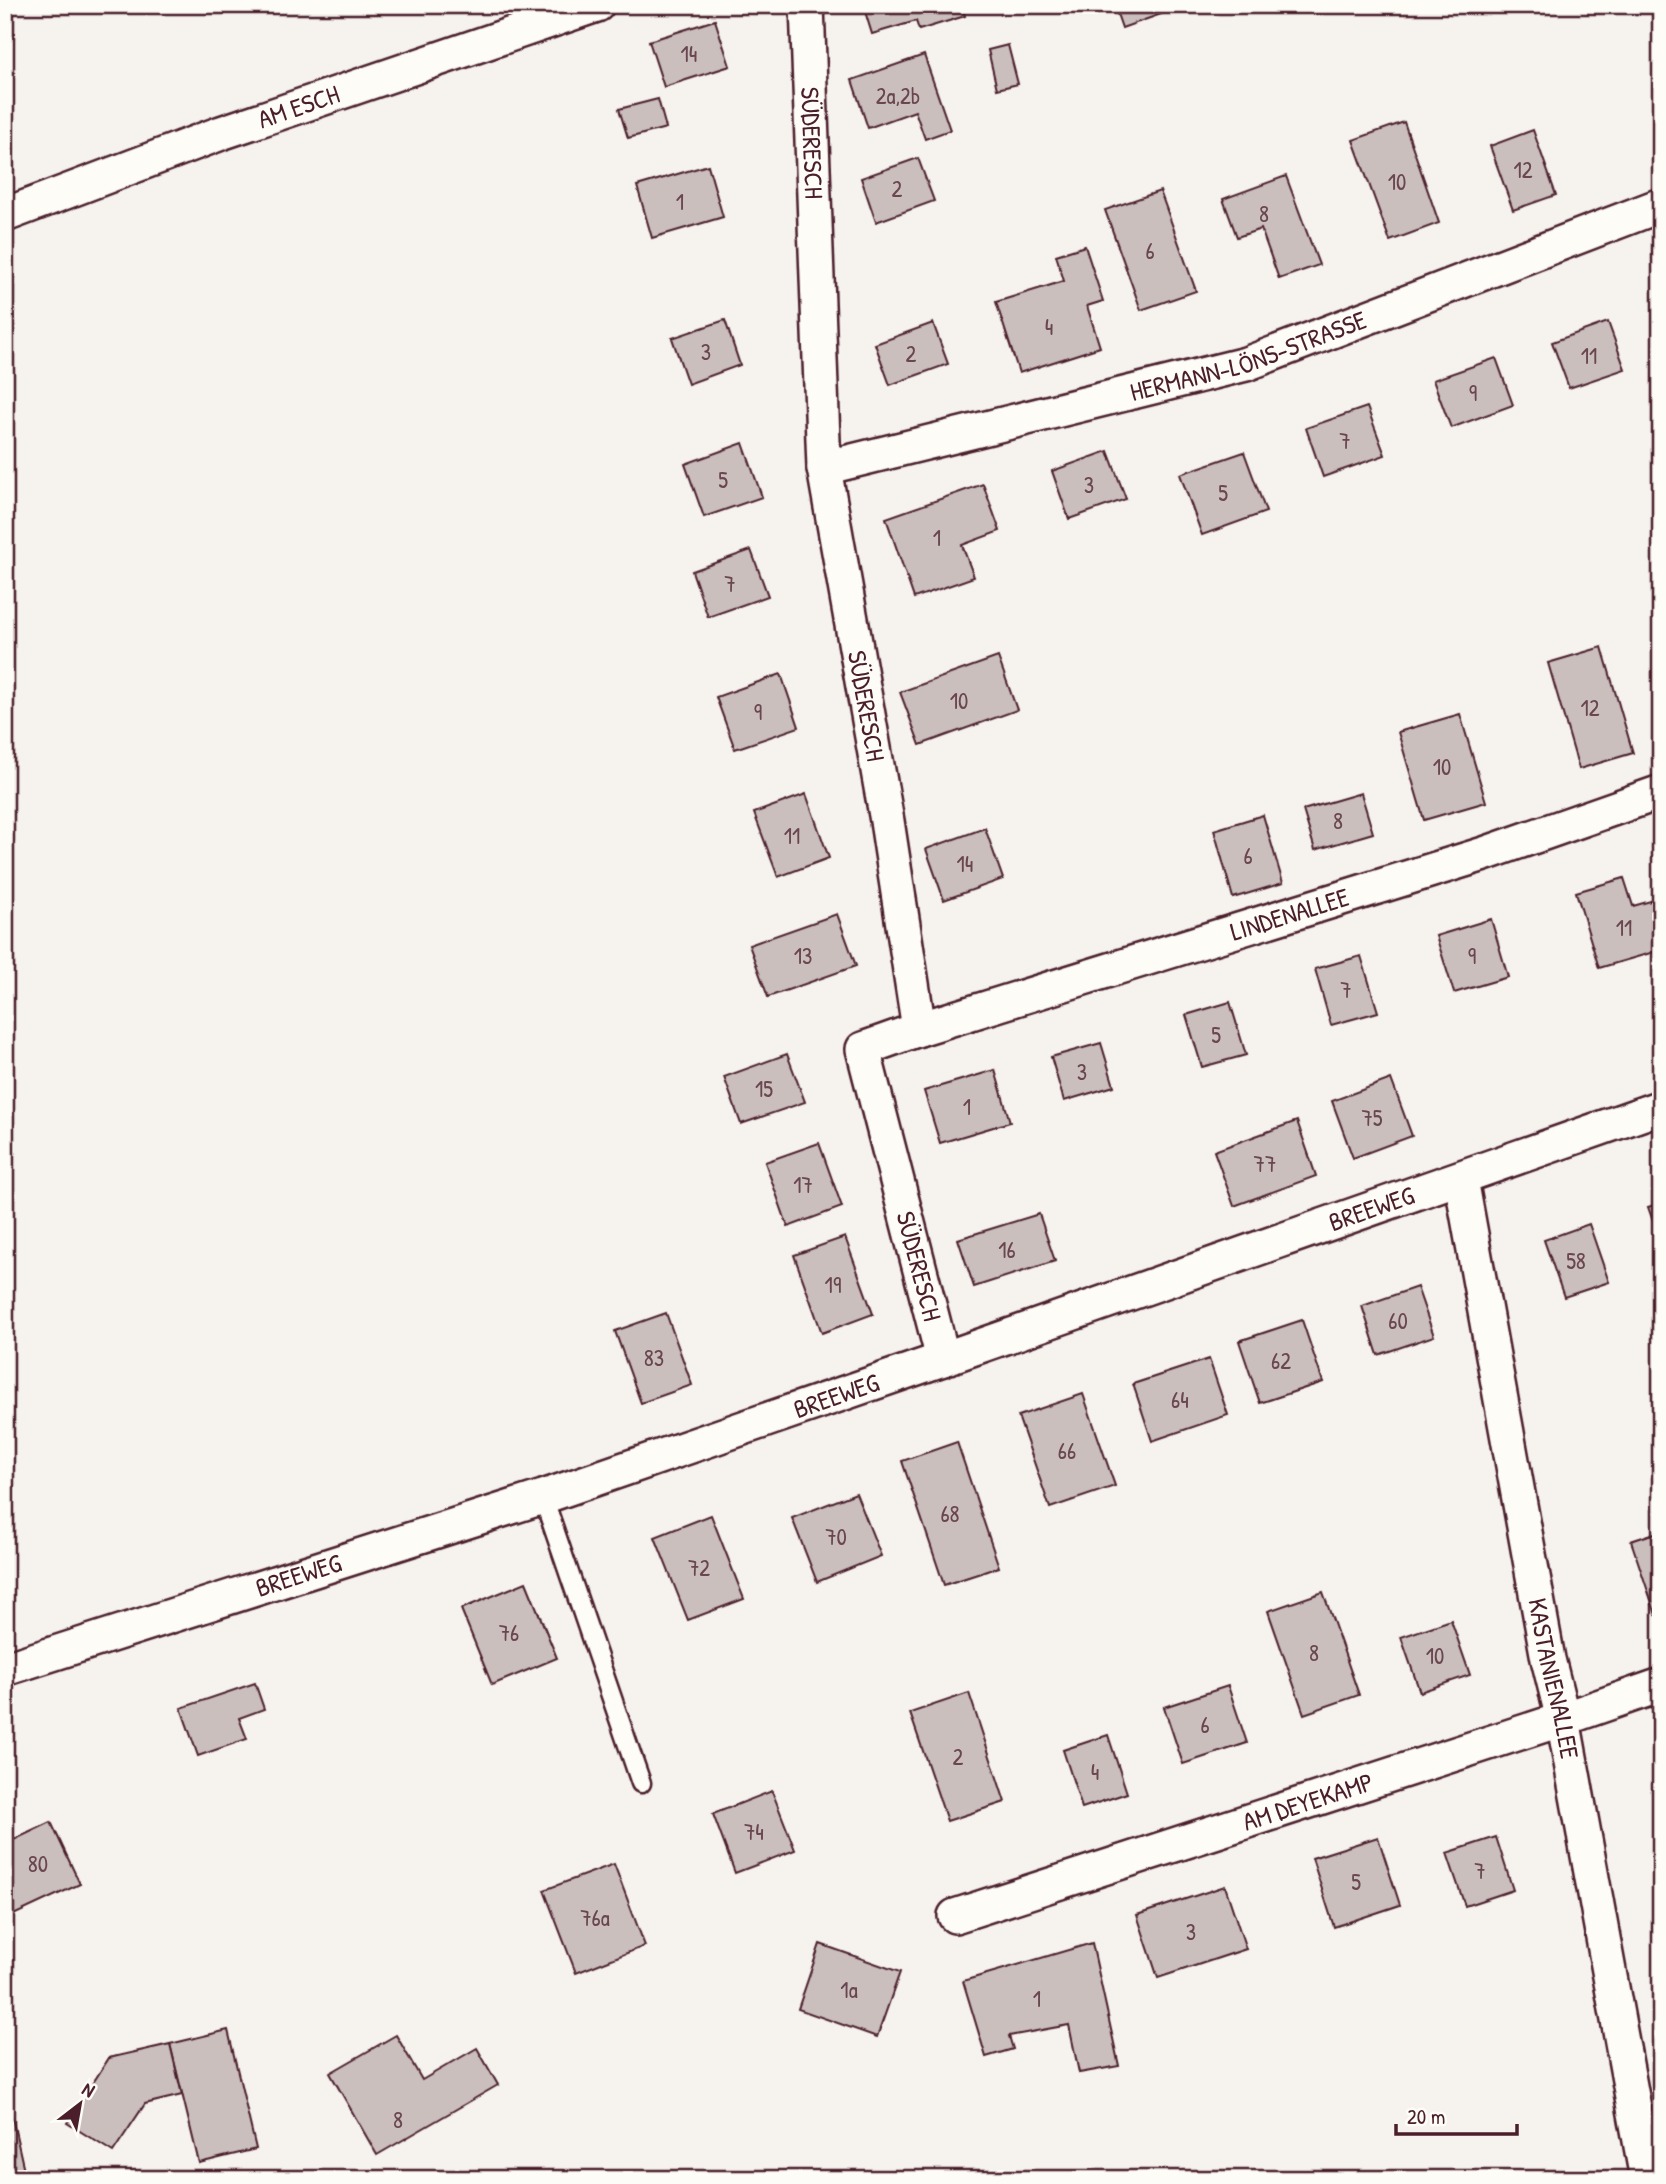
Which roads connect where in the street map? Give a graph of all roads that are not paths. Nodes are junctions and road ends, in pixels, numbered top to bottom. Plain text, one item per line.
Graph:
1 (807, 5) edge
2 (590, 6) edge
3 (1661, 205) edge
4 (5, 215) edge
5 (824, 468) junction
6 (1661, 792) edge
7 (919, 1029) junction
8 (1661, 1107) edge
9 (1461, 1179) junction
10 (943, 1359) junction
11 (543, 1497) junction
12 (5, 1669) edge
13 (1661, 1685) edge
14 (1563, 1719) junction
15 (641, 1783) dead end
16 (955, 1916) dead end
17 (1647, 2179) edge

1 - 5 street, SÜDERESCH
2 - 4 street, AM ESCH
3 - 5 street, HERMANN-LÖNS-STRASSE
5 - 7 street, SÜDERESCH
6 - 7 street, LINDENALLEE
7 - 10 street, SÜDERESCH
8 - 9 street, BREEWEG
9 - 10 street, BREEWEG
9 - 14 street, KASTANIENALLEE
10 - 11 street, BREEWEG
11 - 12 street, BREEWEG
11 - 15 lane
13 - 14 street, AM DEYEKAMP
14 - 16 street, AM DEYEKAMP
14 - 17 street, KASTANIENALLEE

